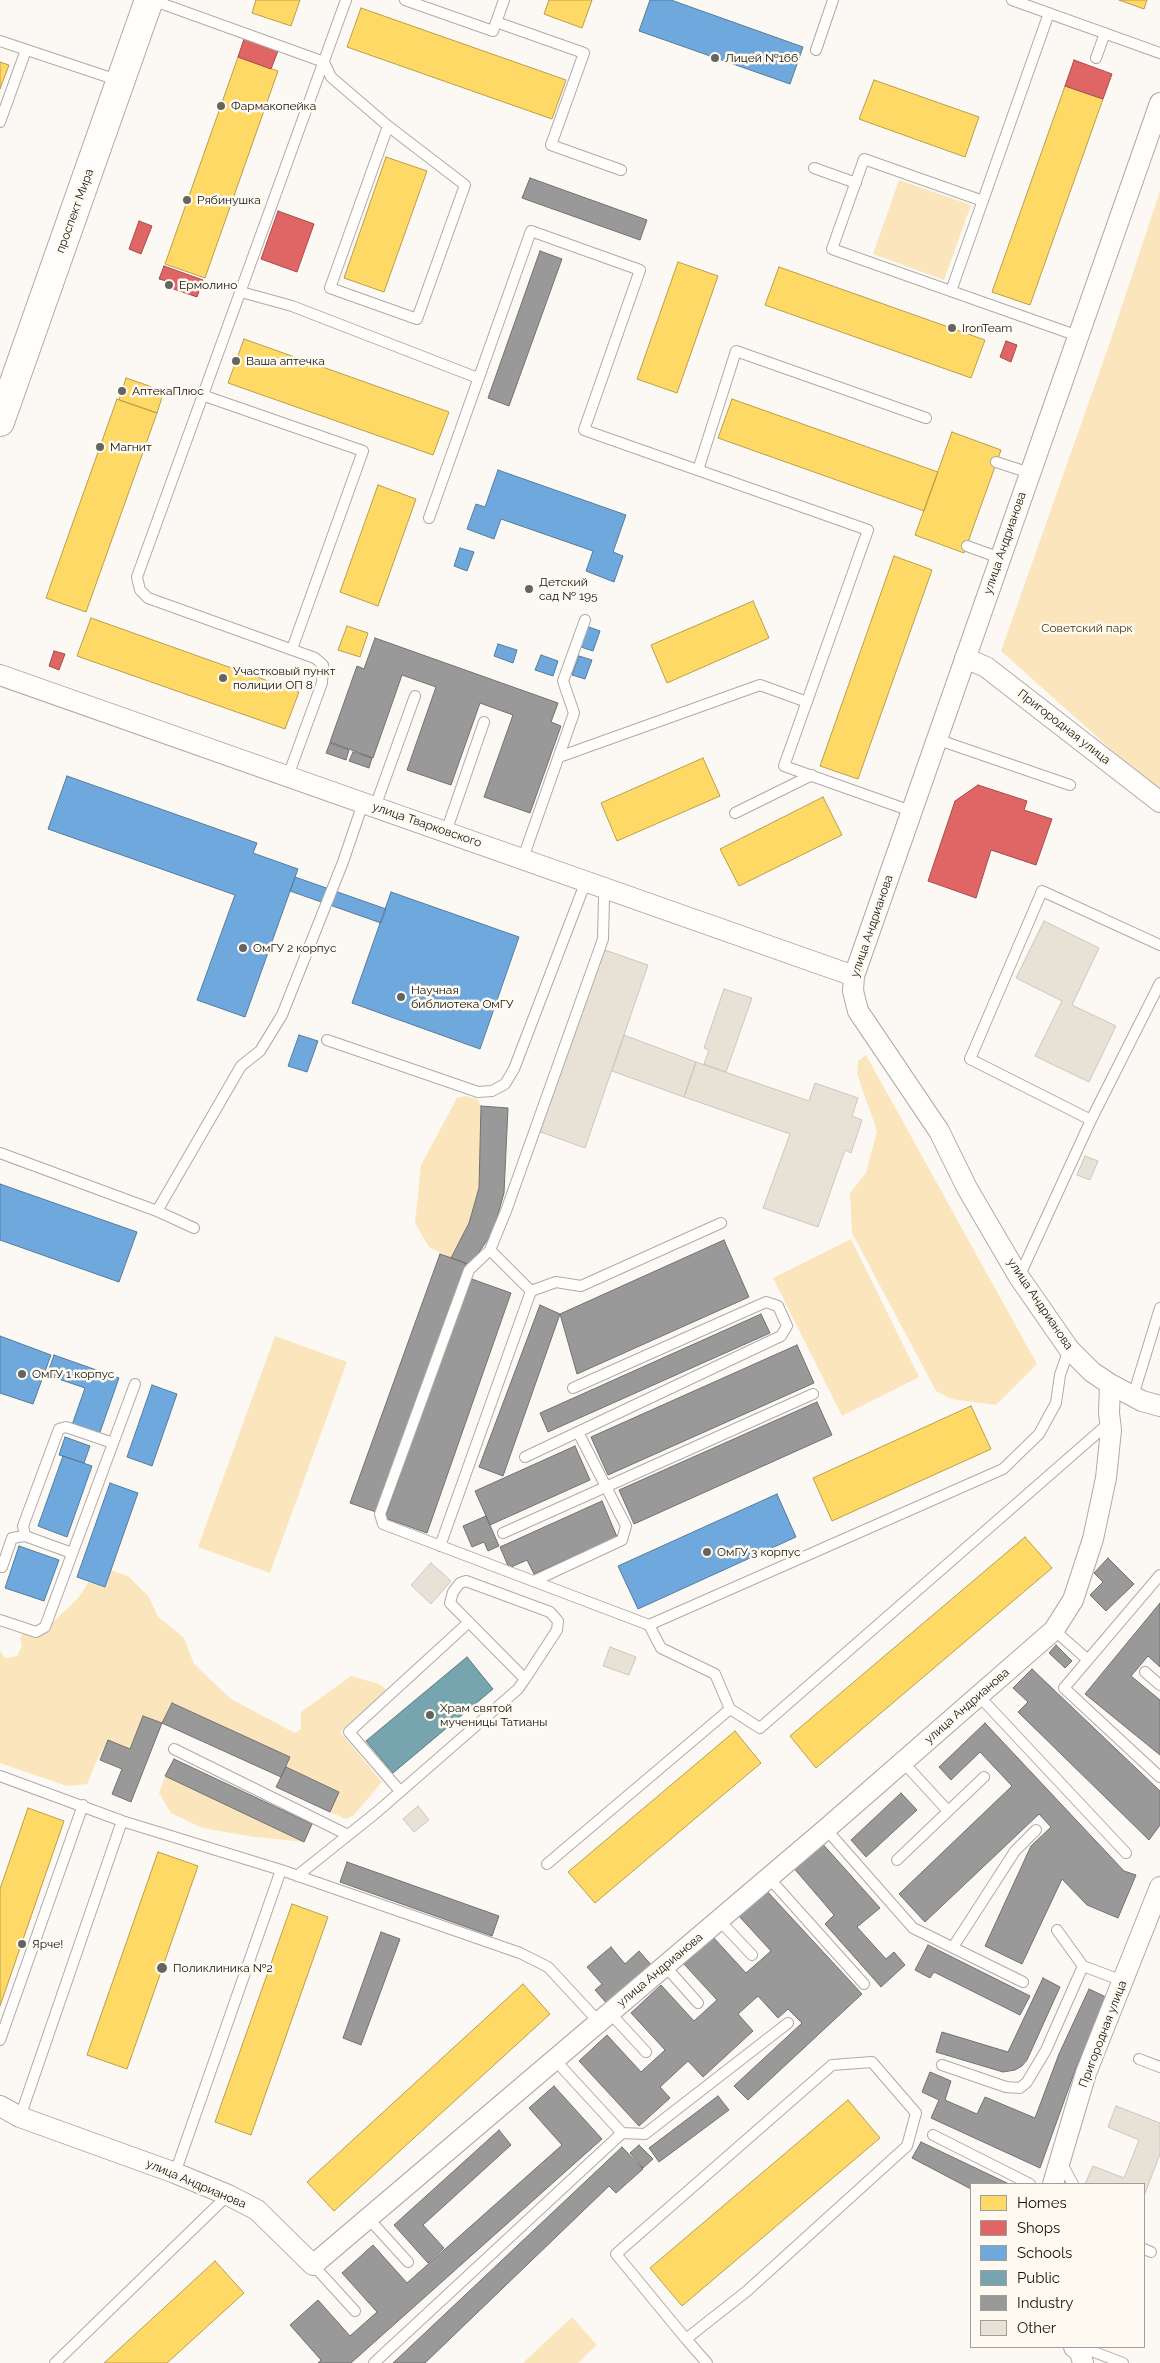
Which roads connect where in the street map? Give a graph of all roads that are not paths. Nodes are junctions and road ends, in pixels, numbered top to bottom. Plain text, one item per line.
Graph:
1 (150, 0) edge
2 (346, 0) edge
3 (405, 0) edge
4 (504, 0) edge
5 (834, 0) edge
6 (1012, 0) edge
7 (1050, 13) junction
8 (496, 22) junction
9 (1105, 33) junction
10 (0, 41) edge
11 (26, 50) junction
12 (816, 50) dead end
13 (1160, 53) edge
14 (1096, 58) dead end
15 (324, 62) junction
16 (121, 81) junction
17 (1160, 103) edge
18 (0, 122) edge
19 (388, 126) junction
20 (814, 168) dead end
21 (621, 170) dead end
22 (856, 183) junction
23 (983, 201) junction
24 (951, 291) junction
25 (241, 292) junction
26 (1078, 336) junction
27 (478, 378) junction
28 (202, 395) junction
29 (926, 418) dead end
30 (0, 422) edge
31 (996, 462) dead end
32 (698, 470) junction
33 (1030, 474) junction
34 (429, 518) dead end
35 (967, 546) dead end
36 (1000, 558) junction
37 (585, 620) dead end
38 (292, 649) junction
39 (965, 658) junction
40 (0, 675) edge
41 (415, 696) dead end
42 (807, 702) junction
43 (484, 722) dead end
44 (936, 739) junction
45 (559, 757) junction
46 (288, 776) junction
47 (812, 776) junction
48 (1070, 785) dead end
49 (1160, 802) edge
50 (369, 805) junction
51 (911, 811) junction
52 (735, 814) dead end
53 (446, 832) junction
54 (523, 858) junction
55 (594, 884) junction
56 (1160, 945) edge
57 (854, 976) junction
58 (1160, 982) edge
59 (326, 1040) dead end
60 (1091, 1120) junction
61 (0, 1153) edge
62 (157, 1211) junction
63 (721, 1223) dead end
64 (194, 1228) dead end
65 (490, 1250) junction
66 (1019, 1277) junction
67 (531, 1291) junction
68 (1160, 1308) edge
69 (1069, 1349) junction
70 (135, 1384) dead end
71 (1110, 1384) junction
72 (573, 1388) dead end
73 (813, 1394) dead end
74 (1133, 1396) junction
75 (1160, 1406) edge
76 (1111, 1421) junction
77 (578, 1432) junction
78 (113, 1444) junction
79 (526, 1457) dead end
80 (606, 1488) junction
81 (503, 1533) dead end
82 (25, 1536) junction
83 (440, 1546) junction
84 (72, 1553) junction
85 (2, 1566) dead end
86 (1160, 1575) edge
87 (534, 1582) junction
88 (0, 1620) edge
89 (470, 1622) junction
90 (649, 1625) junction
91 (1054, 1630) junction
92 (1088, 1660) junction
93 (1145, 1672) dead end
94 (524, 1679) junction
95 (1160, 1685) edge
96 (978, 1695) junction
97 (730, 1709) junction
98 (174, 1749) dead end
99 (902, 1762) junction
100 (0, 1776) edge
101 (984, 1777) dead end
102 (1160, 1777) edge
103 (400, 1791) junction
104 (83, 1805) junction
105 (948, 1811) junction
106 (122, 1821) junction
107 (826, 1829) junction
108 (1036, 1830) dead end
109 (348, 1835) junction
110 (1126, 1853) dead end
111 (897, 1860) dead end
112 (547, 1864) dead end
113 (281, 1870) junction
114 (297, 1876) junction
115 (768, 1878) junction
116 (1160, 1887) edge
117 (719, 1920) junction
118 (1057, 1930) dead end
119 (953, 1947) junction
120 (752, 1955) dead end
121 (665, 1966) junction
122 (1083, 1966) junction
123 (1123, 1981) junction
124 (1022, 1982) dead end
125 (864, 1984) dead end
126 (698, 2003) dead end
127 (604, 2018) junction
128 (788, 2023) dead end
129 (0, 2040) edge
130 (646, 2052) dead end
131 (1139, 2059) dead end
132 (555, 2060) junction
133 (942, 2065) dead end
134 (1160, 2067) edge
135 (0, 2106) edge
136 (20, 2117) junction
137 (622, 2133) junction
138 (934, 2135) dead end
139 (1061, 2162) junction
140 (175, 2173) junction
141 (1028, 2183) edge
142 (1053, 2183) edge
143 (1072, 2183) edge
144 (228, 2195) junction
145 (368, 2218) junction
146 (408, 2262) dead end
147 (313, 2265) junction
148 (355, 2311) dead end
149 (686, 2339) junction
150 (1075, 2348) edge
151 (1084, 2348) edge
152 (55, 2363) edge
153 (374, 2363) edge
154 (707, 2363) edge
155 (1084, 2363) edge
156 (1124, 2363) edge

1 - 15 lane
1 - 16 main road, проспект Мира
2 - 15 lane
3 - 8 lane
4 - 8 lane
5 - 12 lane
6 - 7 lane
7 - 9 lane
7 - 23 lane
8 - 21 lane
9 - 13 lane
9 - 14 lane
10 - 11 lane
11 - 16 lane
11 - 18 lane
15 - 19 lane
15 - 25 lane
16 - 30 main road, проспект Мира
17 - 26 street, улица Андрианова
19 - 19 lane
20 - 22 lane
22 - 23 lane
22 - 24 lane
23 - 24 lane
24 - 26 lane
25 - 27 lane
25 - 28 lane
26 - 33 street, улица Андрианова
27 - 32 lane
27 - 34 lane
28 - 38 lane
28 - 38 lane
29 - 32 lane
31 - 33 lane
32 - 42 lane
33 - 36 street, улица Андрианова
35 - 36 lane
36 - 39 street, улица Андрианова
37 - 45 lane
38 - 46 lane
39 - 44 street, улица Андрианова
39 - 49 street, Пригородная улица
40 - 46 street, улица Тварковского
41 - 50 lane
42 - 45 lane
42 - 47 lane
43 - 53 lane
44 - 48 lane
44 - 51 street, улица Андрианова
45 - 54 lane
46 - 50 street, улица Тварковского
47 - 51 lane
47 - 52 lane
50 - 53 street, улица Тварковского
50 - 62 lane
51 - 57 street, улица Андрианова
53 - 54 street, улица Тварковского
54 - 55 street, улица Тварковского
55 - 57 street, улица Тварковского
55 - 59 lane
55 - 65 lane
56 - 60 lane
57 - 66 street, улица Андрианова
58 - 60 lane
60 - 66 lane
61 - 62 lane
62 - 64 lane
63 - 67 lane
65 - 67 lane
65 - 83 lane
66 - 69 street, улица Андрианова
67 - 83 lane
68 - 74 lane
69 - 71 street, улица Андрианова
69 - 90 lane
70 - 78 lane
71 - 74 street
71 - 76 street, улица Андрианова
72 - 77 lane
73 - 80 lane
74 - 75 street
76 - 91 street, улица Андрианова
76 - 97 lane
77 - 79 lane
77 - 80 lane
78 - 82 lane
78 - 84 lane
80 - 81 lane
80 - 87 lane
82 - 84 lane
82 - 85 lane
83 - 87 lane
84 - 88 lane
86 - 92 lane
87 - 90 lane
89 - 94 lane
89 - 94 lane
89 - 103 lane
90 - 97 lane
91 - 92 lane
91 - 96 street, улица Андрианова
92 - 102 lane
93 - 95 lane
94 - 103 lane
96 - 99 street, улица Андрианова
96 - 110 lane
97 - 112 lane
98 - 109 lane
99 - 105 lane
99 - 107 street, улица Андрианова
100 - 104 lane
101 - 105 lane
103 - 109 lane
104 - 106 lane
104 - 129 lane
105 - 111 lane
106 - 113 lane
106 - 136 lane
107 - 115 street, улица Андрианова
107 - 119 lane
108 - 119 lane
109 - 114 lane
113 - 114 lane
113 - 140 lane
114 - 127 lane
115 - 117 street, улица Андрианова
115 - 125 lane
116 - 123 street, Пригородная улица
117 - 120 lane
117 - 121 street, улица Андрианова
118 - 122 lane
119 - 124 lane
121 - 126 lane
121 - 127 street, улица Андрианова
122 - 123 lane
122 - 133 lane
123 - 139 street, Пригородная улица
127 - 130 lane
127 - 132 street, улица Андрианова
128 - 137 lane
131 - 134 lane
132 - 137 lane
132 - 145 street, улица Андрианова
135 - 136 street, улица Андрианова
136 - 140 street, улица Андрианова
137 - 153 lane
138 - 141 lane
139 - 142 street, Пригородная улица
139 - 143 lane
140 - 144 street, улица Андрианова
144 - 147 street, улица Андрианова
144 - 152 lane
145 - 146 lane
145 - 147 street, улица Андрианова
147 - 148 lane
149 - 149 lane
149 - 154 lane
150 - 155 street
151 - 156 lane

